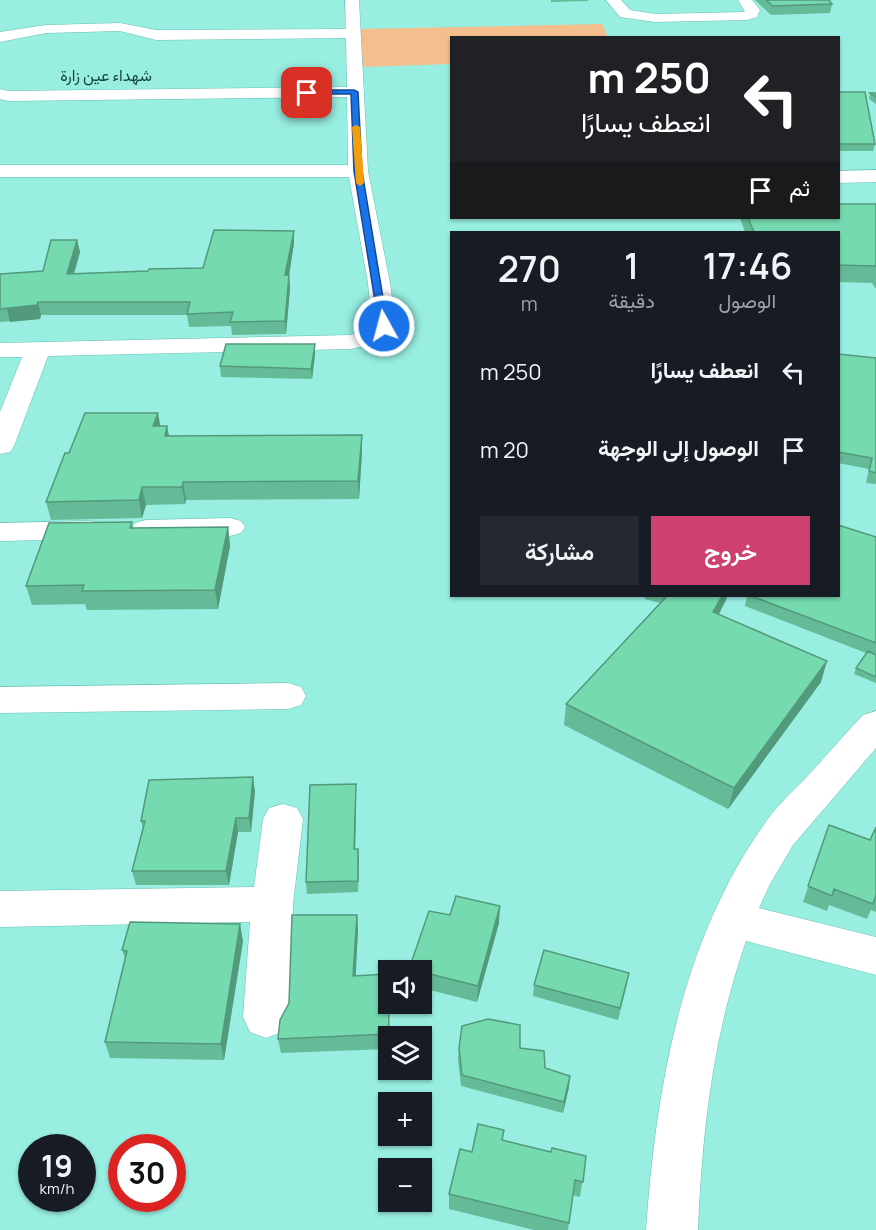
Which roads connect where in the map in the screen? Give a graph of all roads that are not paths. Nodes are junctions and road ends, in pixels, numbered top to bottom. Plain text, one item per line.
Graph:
1 (352, 0) edge
2 (613, 0) edge
3 (745, 0) edge
4 (740, 17) junction
5 (748, 31) dead end
6 (354, 33) junction
7 (0, 37) edge
8 (354, 92) junction
9 (0, 94) edge
10 (0, 171) edge
11 (358, 171) junction
12 (876, 176) edge
13 (840, 177) edge
14 (38, 349) junction
15 (0, 350) edge
16 (0, 446) edge
17 (230, 527) edge
18 (0, 532) edge
19 (288, 696) dead end
20 (0, 700) edge
21 (876, 724) edge
22 (283, 819) dead end
23 (272, 904) junction
24 (0, 909) edge
25 (733, 920) junction
26 (876, 956) edge
27 (266, 1017) dead end
28 (672, 1230) edge

1 - 6 street
2 - 4 street
3 - 4 street
4 - 5 street
6 - 7 street
6 - 8 street
8 - 9 street
8 - 11 street
10 - 11 street
11 - 14 street
12 - 13 street
14 - 15 street
14 - 16 street
17 - 18 street
19 - 20 street
21 - 25 street
22 - 23 street
23 - 24 street
23 - 27 street
25 - 26 street
25 - 28 street

